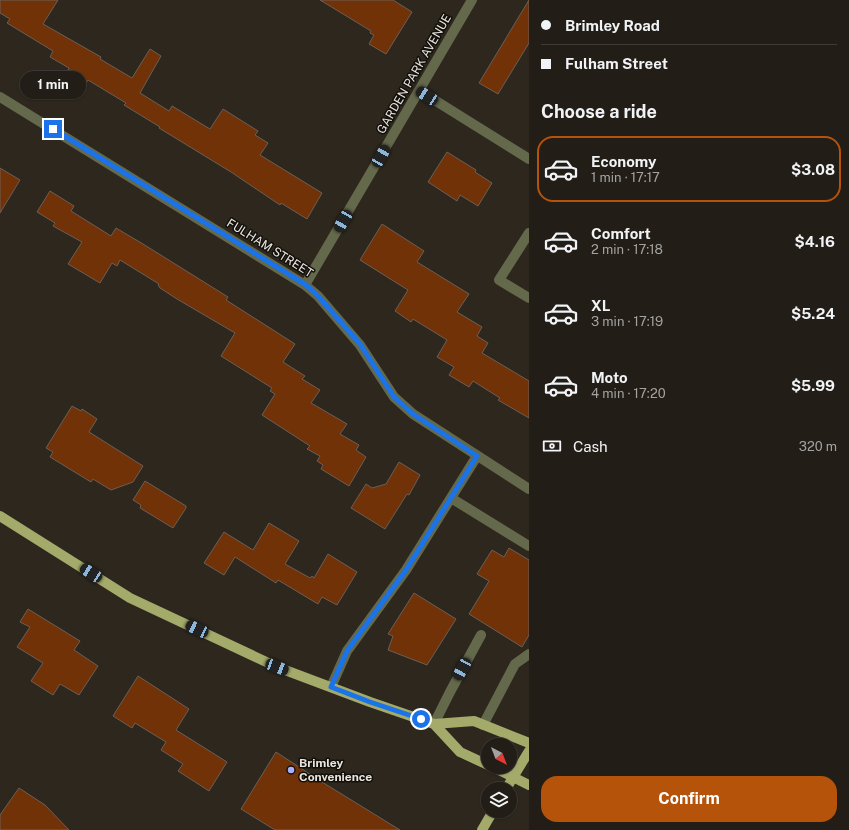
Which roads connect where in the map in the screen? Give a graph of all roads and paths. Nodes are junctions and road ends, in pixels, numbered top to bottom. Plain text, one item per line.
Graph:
1 (472, 0) edge
2 (420, 91) junction
3 (0, 97) edge
4 (529, 159) edge
5 (529, 233) edge
6 (306, 285) junction
7 (529, 298) edge
8 (477, 456) junction
9 (529, 489) edge
10 (451, 498) junction
11 (0, 516) edge
12 (529, 546) edge
13 (481, 635) dead end
14 (529, 654) edge
15 (331, 687) junction
16 (434, 724) junction
17 (483, 725) junction
18 (529, 743) edge
19 (529, 751) edge
20 (481, 762) edge
21 (507, 774) edge
22 (513, 777) junction
23 (510, 782) edge
24 (529, 785) edge
25 (489, 818) edge
26 (482, 830) edge

1 - 2 street, GARDEN PARK AVENUE
2 - 4 street
2 - 6 street, GARDEN PARK AVENUE
3 - 6 street, FULHAM STREET
5 - 7 street
6 - 8 street, FULHAM STREET
8 - 9 street, FULHAM STREET
8 - 10 street
10 - 12 street
10 - 15 street
11 - 15 main road
13 - 16 street
14 - 17 street
15 - 16 main road
16 - 17 main road
16 - 20 main road
17 - 18 main road
19 - 22 main road
21 - 22 main road
22 - 23 main road
22 - 24 main road
25 - 26 main road

